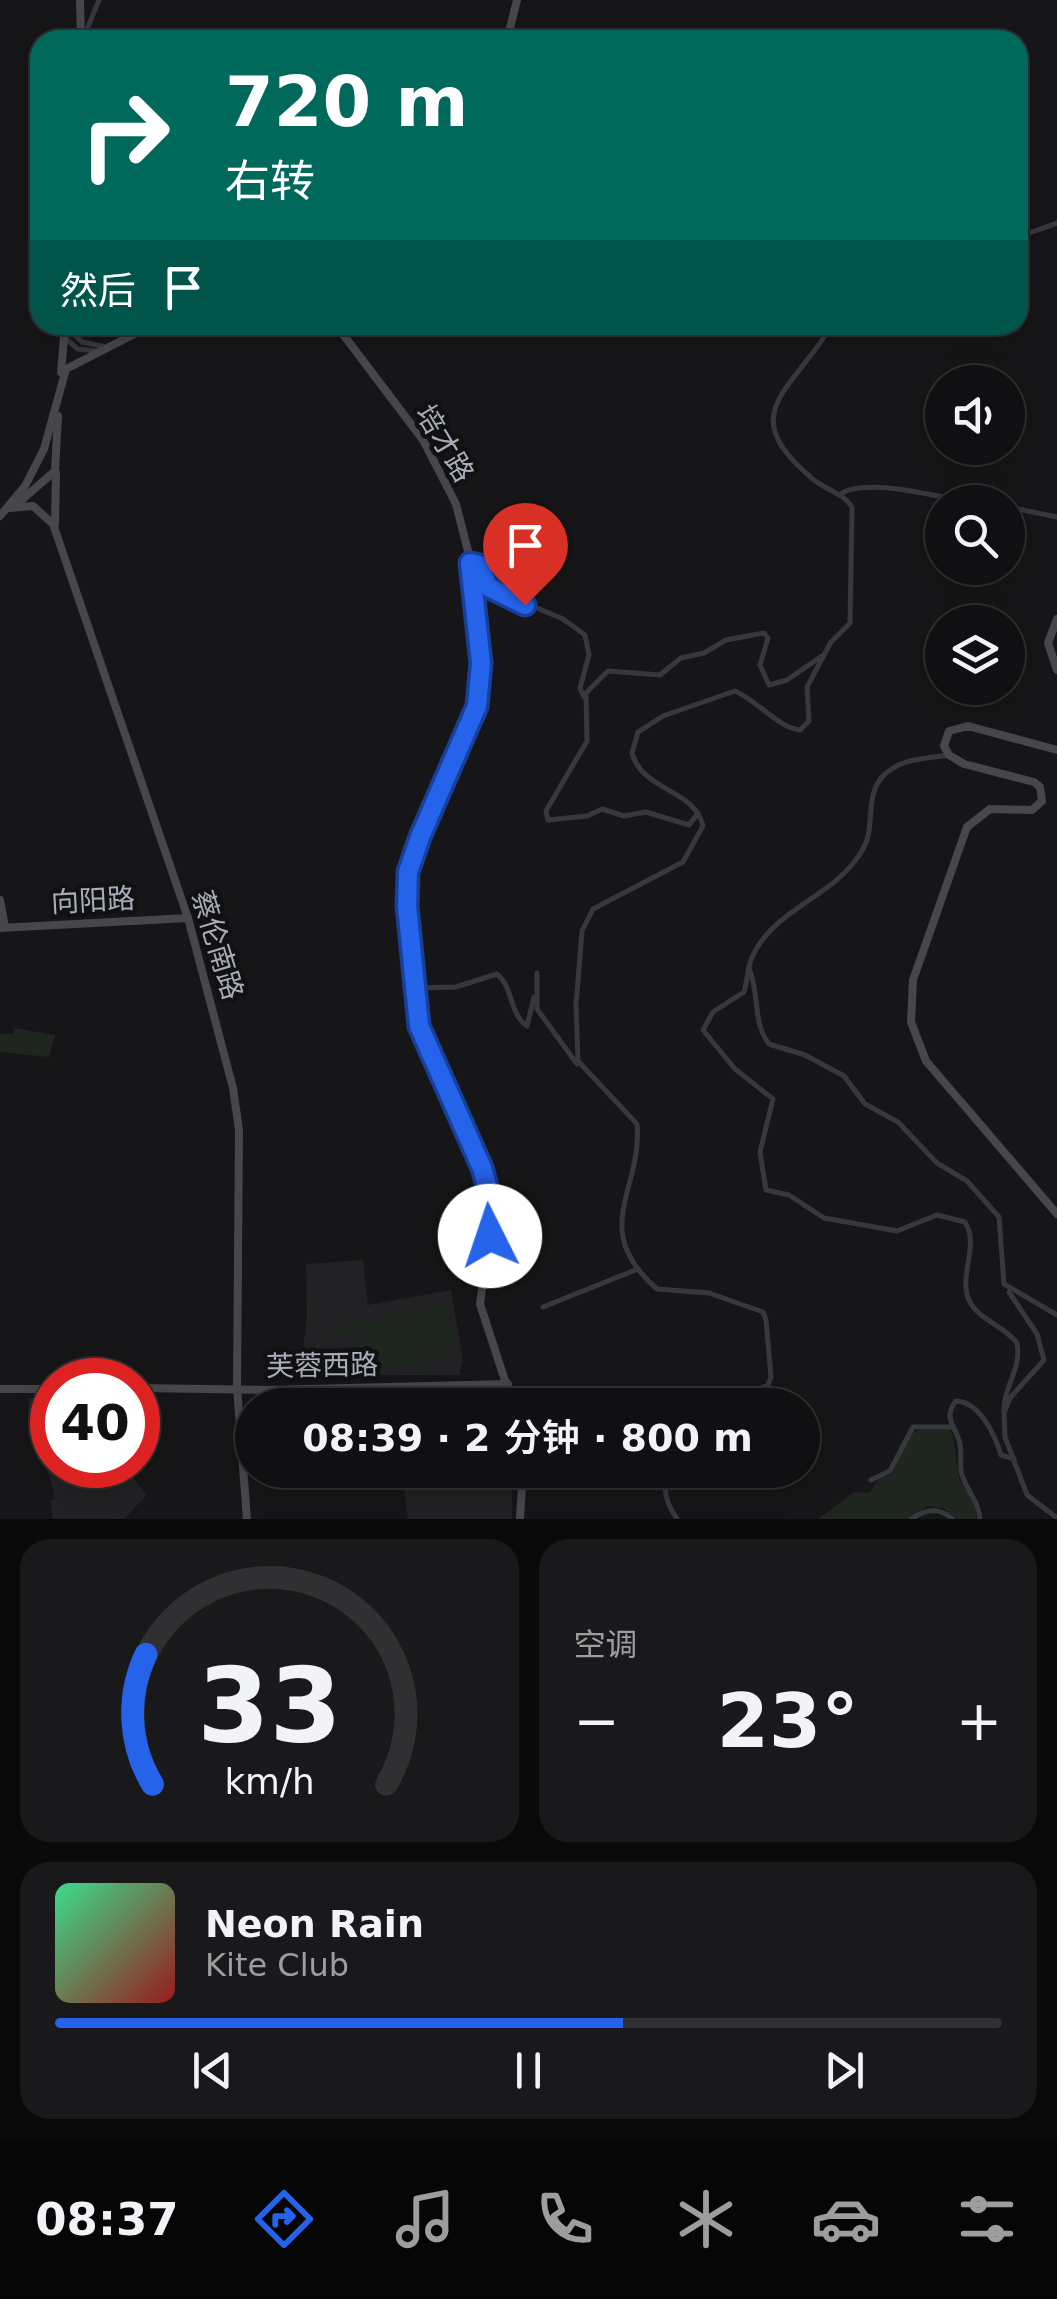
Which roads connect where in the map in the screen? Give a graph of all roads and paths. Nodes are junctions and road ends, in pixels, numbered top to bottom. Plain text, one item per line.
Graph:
1 (80, 0) edge
2 (98, 0) edge
3 (517, 0) edge
4 (82, 30) edge
5 (86, 30) edge
6 (510, 30) edge
7 (1057, 224) edge
8 (1028, 234) edge
9 (75, 335) edge
10 (131, 335) edge
11 (343, 335) edge
12 (825, 335) edge
13 (64, 336) joint
14 (101, 349) junction
15 (60, 380) junction
16 (56, 466) junction
17 (839, 495) junction
18 (925, 495) edge
19 (8, 508) junction
20 (1025, 510) edge
21 (0, 516) edge
22 (1057, 517) edge
23 (56, 534) junction
24 (470, 563) junction
25 (1057, 618) edge
26 (822, 656) junction
27 (1057, 670) edge
28 (584, 697) junction
29 (1057, 750) edge
30 (948, 755) junction
31 (698, 813) junction
32 (0, 900) edge
33 (188, 918) junction
34 (3, 928) edge
35 (748, 967) junction
36 (537, 973) dead end
37 (414, 988) junction
38 (534, 997) junction
39 (584, 1070) junction
40 (1057, 1214) edge
41 (638, 1269) junction
42 (1009, 1290) junction
43 (543, 1308) dead end
44 (1057, 1316) edge
45 (508, 1384) junction
46 (237, 1387) junction
47 (30, 1388) edge
48 (160, 1388) edge
49 (509, 1388) edge
50 (760, 1388) edge
51 (0, 1389) edge
52 (1004, 1413) junction
53 (952, 1427) junction
54 (1014, 1460) junction
55 (870, 1480) dead end
56 (522, 1488) edge
57 (665, 1488) edge
58 (1057, 1518) edge
59 (247, 1519) edge
60 (520, 1519) edge
61 (677, 1519) edge
62 (912, 1519) edge
63 (954, 1519) edge
64 (980, 1519) edge

1 - 4 street
2 - 5 street
3 - 6 street
7 - 8 street
9 - 14 street
10 - 14 street
11 - 24 street, 培才路
12 - 17 street
13 - 14 street
13 - 15 street
14 - 15 street
15 - 16 street, 蔡伦南路
15 - 19 street
16 - 19 street
16 - 23 street, 蔡伦南路
17 - 18 street
17 - 26 street
19 - 21 street
19 - 23 street
20 - 22 street
23 - 33 street, 蔡伦南路
24 - 28 street
24 - 37 street, 培才路
25 - 27 street
26 - 28 street
26 - 31 street
28 - 31 street
29 - 30 street
30 - 35 street
30 - 40 street
31 - 39 street
32 - 34 street
33 - 34 street, 向阳路
33 - 46 street, 蔡伦南路
35 - 42 street
35 - 52 street
36 - 38 street
37 - 38 street
37 - 45 street, 培才路
38 - 39 street
39 - 41 street
41 - 43 street
41 - 50 street
42 - 44 street
42 - 52 street
45 - 46 street, 芙蓉西路
45 - 49 street, 培才路
46 - 48 street, 芙蓉西路
46 - 59 street, 蔡伦南路
47 - 51 street
52 - 54 street
53 - 54 street
53 - 55 street
53 - 64 street
54 - 58 street
56 - 60 street
57 - 61 street
62 - 63 street

